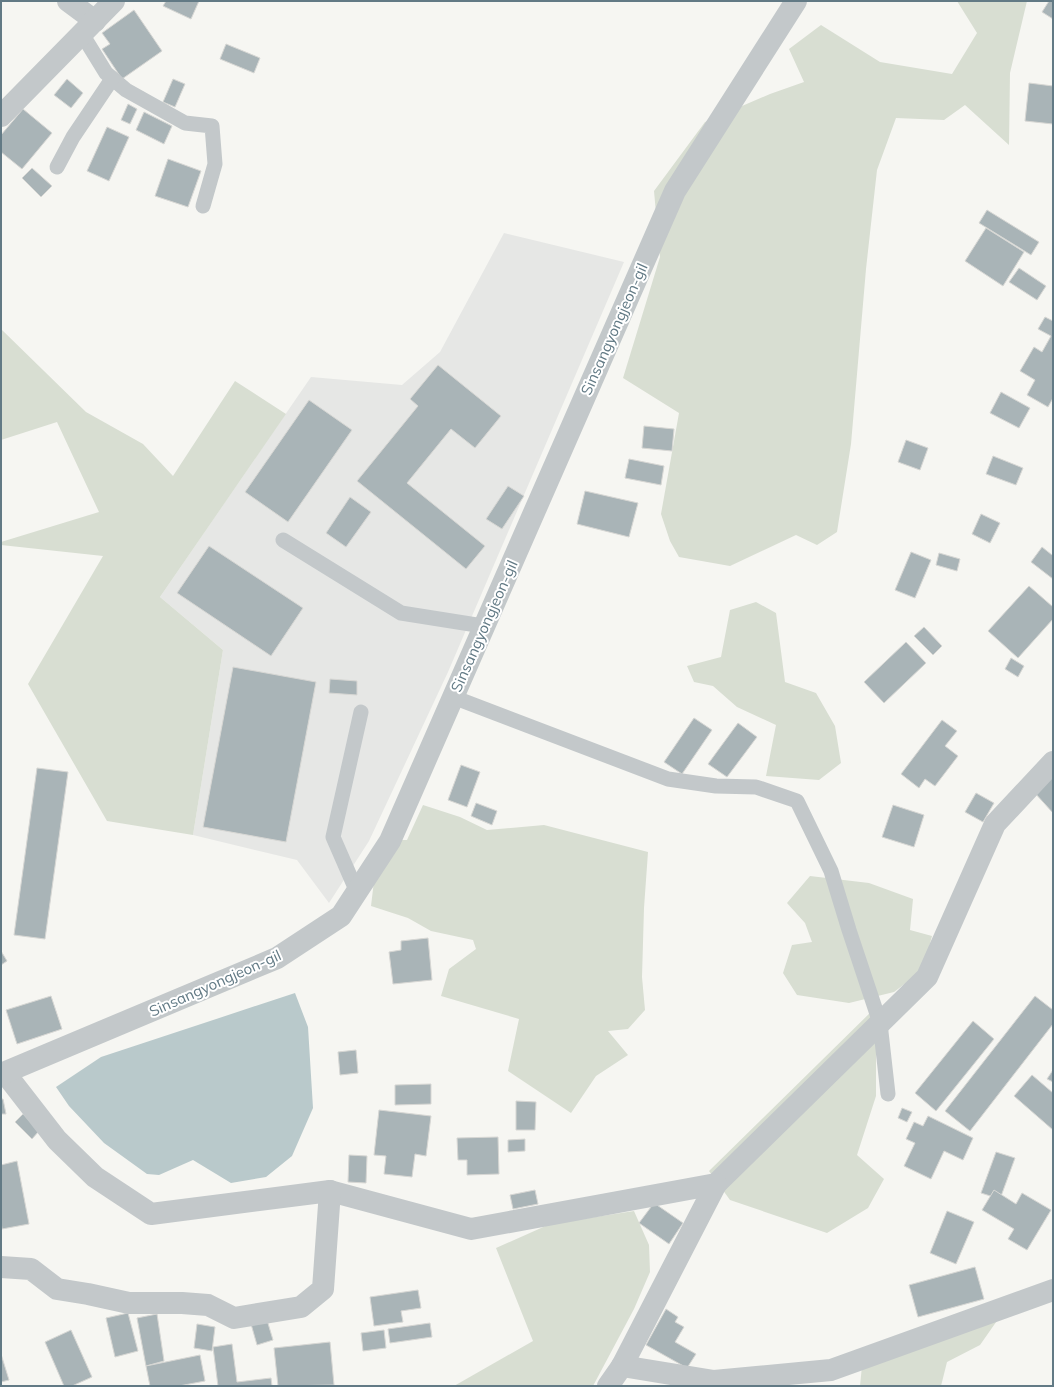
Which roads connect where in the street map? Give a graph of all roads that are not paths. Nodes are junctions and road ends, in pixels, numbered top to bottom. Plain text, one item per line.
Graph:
1 (68, 1) edge
2 (114, 1) edge
3 (796, 1) edge
4 (89, 28) junction
5 (112, 79) junction
6 (1, 116) edge
7 (57, 167) dead end
8 (203, 206) dead end
9 (283, 540) dead end
10 (484, 626) junction
11 (453, 697) junction
12 (361, 712) dead end
13 (1053, 762) edge
14 (357, 892) junction
15 (880, 1022) junction
16 (3, 1074) edge
17 (888, 1094) dead end
18 (716, 1184) junction
19 (330, 1191) junction
20 (1, 1267) edge
21 (1053, 1290) edge
22 (622, 1366) junction
23 (608, 1386) edge

1 - 4 street
2 - 4 street
3 - 10 street, Sinsangyongjeon-gil
4 - 5 lane
4 - 6 street
5 - 7 lane
5 - 8 lane
9 - 10 lane
10 - 11 street, Sinsangyongjeon-gil
11 - 14 street, Sinsangyongjeon-gil
11 - 15 lane
12 - 14 lane
13 - 15 street
14 - 16 street, Sinsangyongjeon-gil
15 - 17 lane
15 - 18 street
16 - 19 street
18 - 19 street
18 - 22 street
19 - 20 street
21 - 22 street
22 - 23 street

